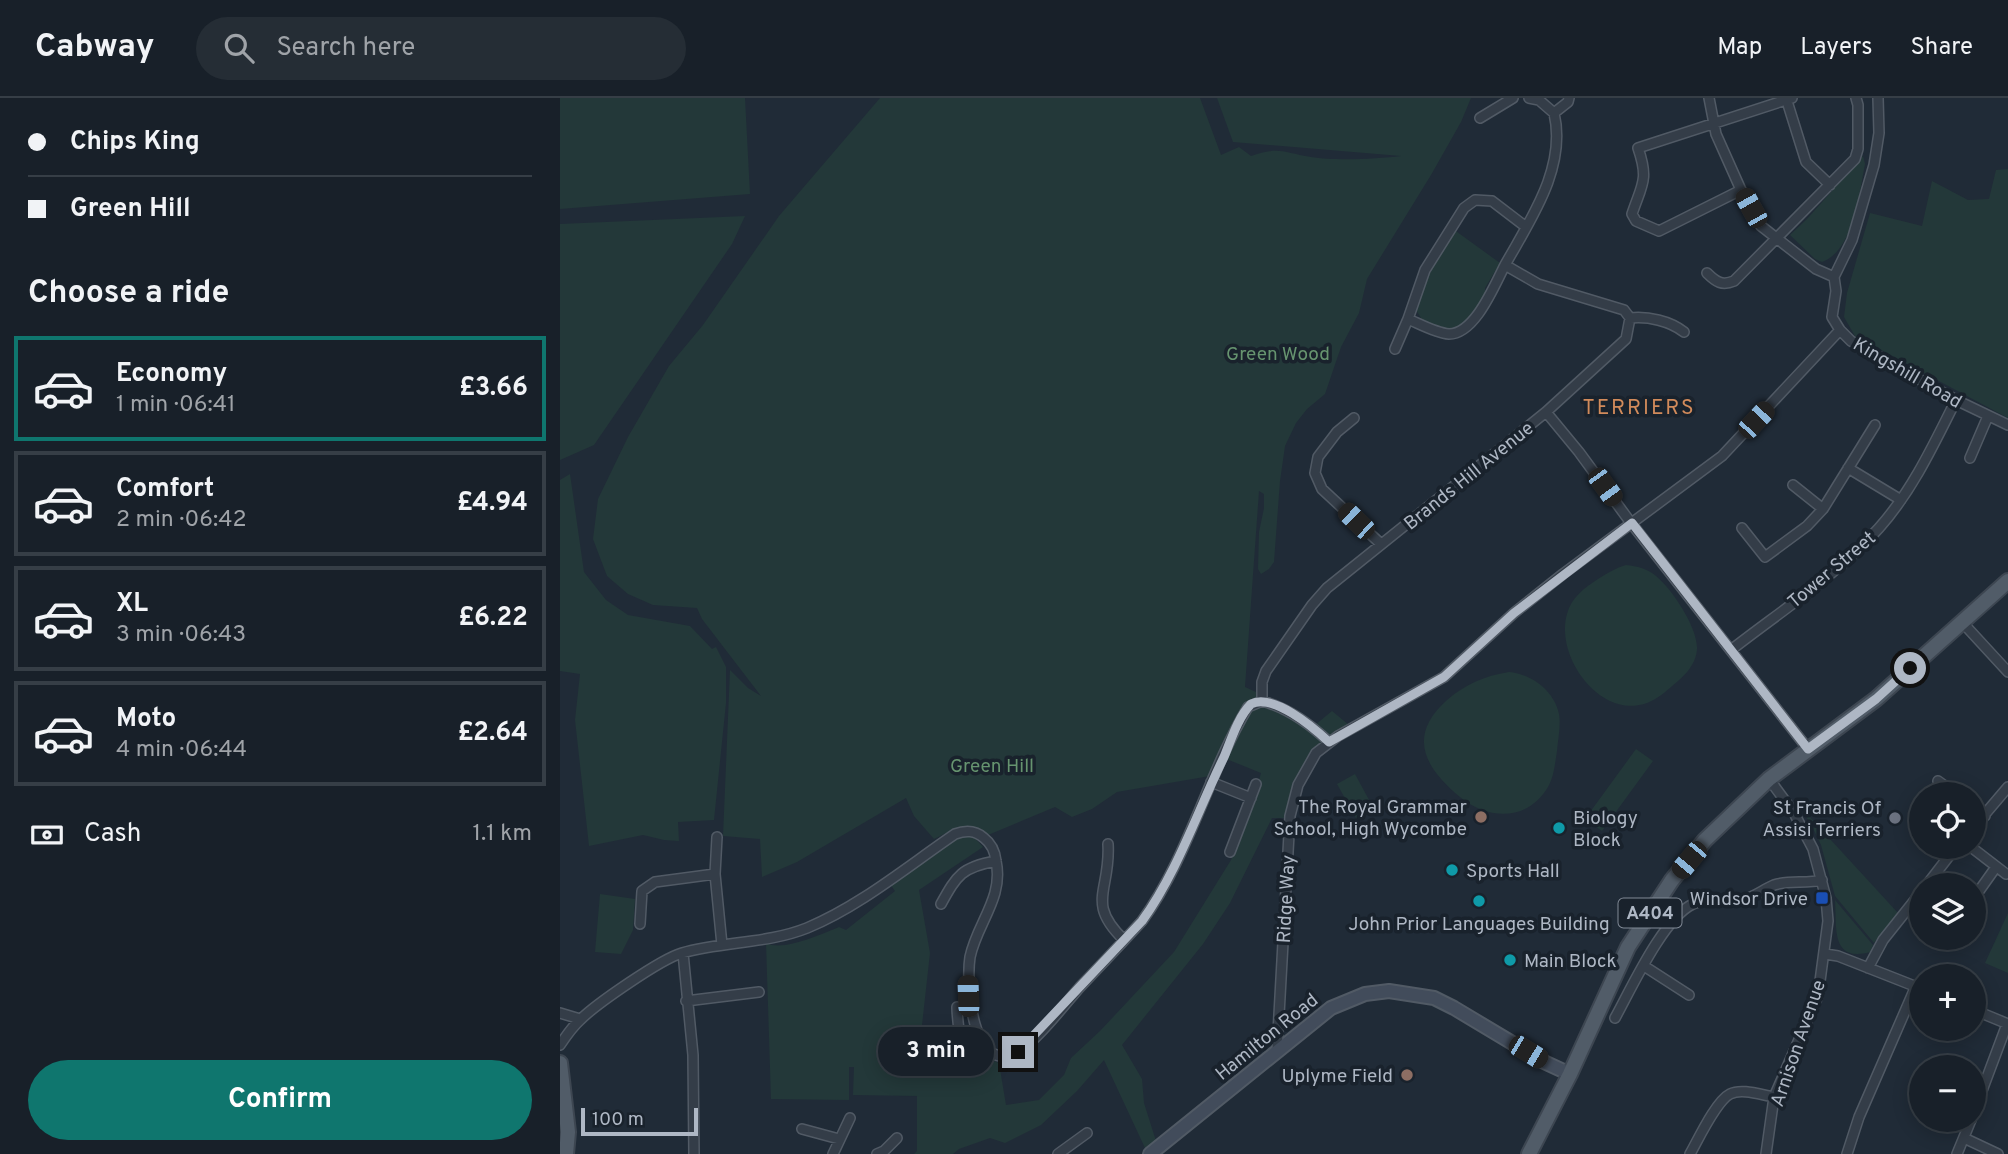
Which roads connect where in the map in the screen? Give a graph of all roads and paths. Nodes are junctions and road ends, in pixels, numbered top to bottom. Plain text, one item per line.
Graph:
1 (1513, 98) edge
2 (1529, 98) edge
3 (1569, 98) edge
4 (1709, 98) edge
5 (1856, 98) edge
6 (1878, 98) edge
7 (1788, 99) edge
8 (1493, 102) edge
9 (1554, 114) junction
10 (1480, 118) dead end
11 (1714, 122) junction
12 (1830, 185) junction
13 (1741, 190) junction
14 (1526, 226) junction
15 (1776, 239) junction
16 (1505, 265) junction
17 (1707, 273) dead end
18 (1834, 277) junction
19 (1630, 318) junction
20 (1408, 319) junction
21 (1840, 330) junction
22 (1684, 332) dead end
23 (1395, 349) dead end
24 (1956, 400) junction
25 (1546, 412) junction
26 (1988, 416) junction
27 (1354, 418) dead end
28 (1875, 425) dead end
29 (2008, 425) edge
30 (1970, 458) dead end
31 (1848, 468) junction
32 (1793, 485) dead end
33 (1901, 500) junction
34 (1823, 509) junction
35 (1632, 523) junction
36 (1742, 528) dead end
37 (1381, 544) junction
38 (2008, 581) edge
39 (1962, 622) junction
40 (1731, 650) junction
41 (2008, 672) edge
42 (1262, 701) junction
43 (1329, 742) junction
44 (1808, 749) junction
45 (1769, 779) junction
46 (1211, 782) junction
47 (1256, 784) dead end
48 (2008, 787) edge
49 (1251, 798) junction
50 (1986, 815) edge
51 (717, 837) dead end
52 (1108, 844) dead end
53 (1230, 852) dead end
54 (1947, 859) edge
55 (1986, 859) edge
56 (996, 861) junction
57 (1996, 867) junction
58 (1936, 873) edge
59 (715, 874) junction
60 (2006, 874) edge
61 (1822, 880) junction
62 (1986, 881) edge
63 (941, 904) dead end
64 (1909, 907) edge
65 (640, 924) dead end
66 (1124, 940) junction
67 (722, 945) junction
68 (683, 953) junction
69 (1825, 954) junction
70 (1644, 966) junction
71 (1868, 968) junction
72 (1909, 984) edge
73 (759, 992) dead end
74 (1689, 995) dead end
75 (686, 1001) junction
76 (957, 1007) dead end
77 (1909, 1010) edge
78 (560, 1013) edge
79 (1986, 1015) edge
80 (1615, 1018) dead end
81 (580, 1019) junction
82 (2007, 1024) edge
83 (1279, 1026) junction
84 (1297, 1035) junction
85 (560, 1045) edge
86 (1277, 1051) junction
87 (991, 1052) junction
88 (560, 1063) edge
89 (1570, 1074) junction
90 (1986, 1080) edge
91 (1774, 1097) junction
92 (850, 1118) dead end
93 (802, 1129) dead end
94 (1966, 1132) edge
95 (1087, 1133) dead end
96 (897, 1138) dead end
97 (1964, 1138) junction
98 (839, 1139) junction
99 (566, 1154) edge
100 (694, 1154) edge
101 (833, 1154) edge
102 (877, 1154) edge
103 (1058, 1154) edge
104 (1150, 1154) edge
105 (1528, 1154) edge
106 (1690, 1154) edge
107 (1766, 1154) edge
108 (1847, 1154) edge
109 (1958, 1154) edge
110 (1998, 1154) edge

1 - 8 street
2 - 9 street
3 - 9 street
4 - 11 street
5 - 12 street
6 - 18 street, Kingshill Road
7 - 11 street
7 - 12 street
8 - 10 street
9 - 14 street
11 - 13 street
11 - 13 street
12 - 15 street
13 - 15 street
14 - 16 street
14 - 20 street
15 - 17 street
15 - 18 street
16 - 19 street
16 - 20 street
18 - 21 street, Kingshill Road
19 - 22 street
19 - 25 street, Brands Hill Avenue
20 - 23 street
21 - 24 street, Kingshill Road
21 - 35 street
24 - 26 street, Kingshill Road
24 - 33 street, Tower Street
25 - 35 street
25 - 37 street, Brands Hill Avenue
26 - 29 street, Kingshill Road
26 - 30 street
27 - 37 street
28 - 31 street
31 - 33 street
31 - 34 street
32 - 34 street
33 - 40 street, Tower Street
34 - 36 street
35 - 40 street
35 - 43 street
37 - 42 street, Brands Hill Avenue
38 - 39 main road, A404
39 - 41 street
39 - 44 main road, A404
40 - 44 street
42 - 43 street
42 - 46 street
43 - 83 street, Ridge Way
44 - 45 main road, A404
45 - 61 street, Arnison Avenue
45 - 89 main road, A404
46 - 49 street
46 - 66 street
47 - 49 street
48 - 50 street
49 - 53 street
51 - 59 street
52 - 66 street
54 - 58 street
55 - 57 street
56 - 63 street
56 - 67 street
56 - 87 street
57 - 60 street
57 - 62 street
59 - 65 street
59 - 67 street
61 - 69 street, Arnison Avenue
61 - 70 street
64 - 71 street
66 - 87 street
67 - 68 street
68 - 75 street
68 - 81 street
69 - 71 street
69 - 91 street, Arnison Avenue
70 - 74 street
70 - 80 street
71 - 72 street
73 - 75 street
75 - 100 street
76 - 87 street
77 - 108 street
78 - 81 street
79 - 82 street
81 - 85 street
82 - 90 street
83 - 84 street
83 - 86 street, Ridge Way
84 - 86 street, Hamilton Road
84 - 89 street, Hamilton Road
86 - 104 street, Hamilton Road
88 - 99 main road
89 - 105 main road, A404
91 - 106 street
91 - 107 street, Arnison Avenue
92 - 98 street
93 - 98 street
94 - 97 street
95 - 103 street
96 - 102 street
97 - 109 street
97 - 110 street
98 - 101 street

